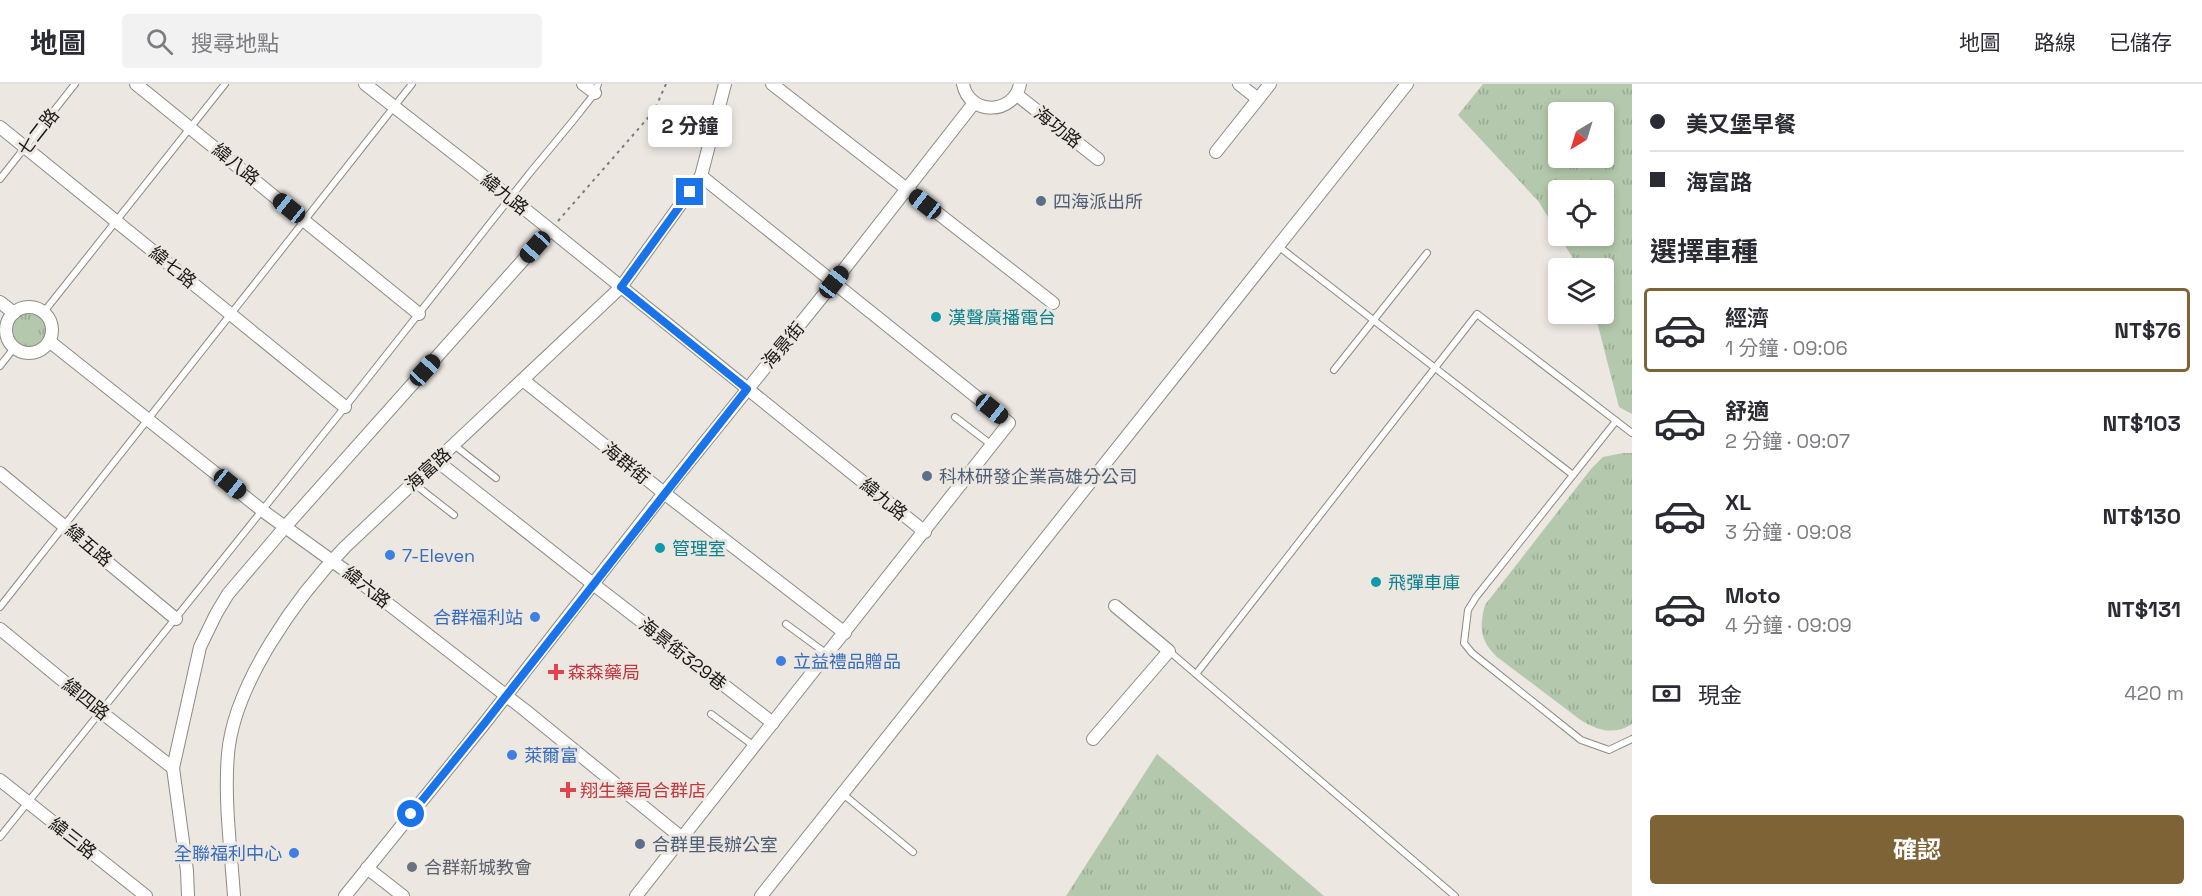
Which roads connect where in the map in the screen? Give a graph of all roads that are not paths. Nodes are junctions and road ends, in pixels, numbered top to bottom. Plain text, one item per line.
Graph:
1 (75, 84) edge
2 (136, 84) edge
3 (225, 84) edge
4 (365, 84) edge
5 (412, 84) edge
6 (583, 84) edge
7 (725, 84) edge
8 (772, 84) edge
9 (963, 84) edge
10 (1239, 84) edge
11 (1270, 84) edge
12 (1407, 84) edge
13 (597, 88) edge
14 (1019, 90) edge
15 (1258, 99) junction
16 (974, 103) junction
17 (393, 106) junction
18 (0, 127) edge
19 (191, 128) junction
20 (26, 148) junction
21 (1216, 152) dead end
22 (1098, 159) dead end
23 (701, 176) junction
24 (0, 179) edge
25 (907, 189) junction
26 (511, 198) junction
27 (115, 220) junction
28 (306, 221) junction
29 (550, 230) junction
30 (1278, 246) junction
31 (1426, 253) dead end
32 (834, 282) junction
33 (621, 287) junction
34 (0, 302) edge
35 (1053, 303) dead end
36 (14, 313) junction
37 (43, 313) junction
38 (232, 314) junction
39 (419, 314) junction
40 (1374, 320) junction
41 (49, 341) junction
42 (14, 348) junction
43 (0, 366) edge
44 (1435, 368) junction
45 (1334, 370) dead end
46 (523, 380) junction
47 (747, 389) junction
48 (345, 407) junction
49 (955, 417) dead end
50 (147, 419) junction
51 (1616, 421) junction
52 (1632, 433) edge
53 (454, 445) junction
54 (993, 446) junction
55 (437, 461) junction
56 (0, 473) edge
57 (1573, 475) junction
58 (496, 478) dead end
59 (413, 482) junction
60 (664, 493) junction
61 (262, 511) junction
62 (454, 515) dead end
63 (66, 526) junction
64 (285, 527) junction
65 (925, 532) junction
66 (332, 561) junction
67 (592, 584) junction
68 (1115, 606) dead end
69 (0, 607) edge
70 (176, 619) junction
71 (786, 624) dead end
72 (0, 629) edge
73 (845, 633) junction
74 (1169, 651) junction
75 (828, 655) junction
76 (1196, 674) junction
77 (506, 695) junction
78 (101, 712) junction
79 (711, 714) dead end
80 (773, 723) junction
81 (1093, 739) dead end
82 (1632, 739) edge
83 (755, 746) junction
84 (173, 768) junction
85 (0, 780) edge
86 (842, 793) junction
87 (28, 802) junction
88 (0, 837) edge
89 (682, 838) junction
90 (913, 852) dead end
91 (367, 868) junction
92 (146, 896) edge
93 (188, 896) edge
94 (234, 896) edge
95 (345, 896) edge
96 (403, 896) edge
97 (636, 896) edge
98 (761, 896) edge
99 (1455, 896) edge

1 - 20 lane, 七二路
2 - 19 street, 緯八路
3 - 19 lane
4 - 17 street, 緯九路
5 - 17 lane
6 - 13 street
7 - 23 street, 海富路
8 - 25 street
9 - 16 street
10 - 15 street
11 - 15 street
12 - 30 street
13 - 26 lane
14 - 16 street
14 - 22 street, 海功路
15 - 21 street
16 - 25 street, 海景街
17 - 26 street, 緯九路
17 - 28 lane
18 - 20 street, 緯七路
19 - 27 lane
19 - 28 street, 緯八路
20 - 24 lane, 七二路
20 - 27 street, 緯七路
23 - 32 street
23 - 33 street, 海富路
25 - 32 street, 海景街
25 - 35 street
26 - 29 street, 緯九路
26 - 39 lane
27 - 37 lane
27 - 38 street, 緯七路
28 - 38 lane
28 - 39 street, 緯八路
29 - 33 street, 緯九路
29 - 64 street
30 - 40 lane
30 - 86 street
31 - 40 lane
32 - 47 street, 海景街
32 - 54 street
33 - 46 street, 海富路
33 - 47 street, 緯九路
34 - 36 street
36 - 37 street
36 - 42 street
37 - 41 street
38 - 48 street, 緯七路
38 - 50 lane
39 - 48 lane
40 - 44 lane
40 - 45 lane
41 - 42 street
41 - 50 street, 緯六路
42 - 43 lane
44 - 51 lane
44 - 57 lane
44 - 76 lane
46 - 53 street, 海富路
46 - 60 street, 海群街
47 - 60 street, 海景街
47 - 65 street, 緯九路
48 - 61 lane
49 - 54 lane
50 - 61 street, 緯六路
50 - 63 lane
51 - 52 lane
51 - 57 lane
53 - 55 street, 海富路
53 - 58 lane
54 - 65 street
55 - 59 street, 海富路
55 - 67 street, 海景街329巷
56 - 63 street, 緯五路
57 - 82 lane
59 - 62 lane
59 - 66 street, 海富路
60 - 67 street, 海景街
60 - 73 street, 海群街
61 - 64 street, 緯六路
61 - 70 lane
63 - 69 lane
63 - 70 street, 緯五路
64 - 66 street, 緯六路
64 - 84 street
65 - 73 street
66 - 77 street, 緯六路
66 - 94 street, 海富路
67 - 77 street, 海景街
67 - 80 street, 海景街329巷
68 - 74 street
70 - 78 lane
71 - 75 lane
72 - 78 street, 緯四路
73 - 75 street
74 - 76 lane
74 - 81 street
75 - 80 street
76 - 99 lane
77 - 89 street, 緯六路
77 - 91 street, 海景街
78 - 84 street, 緯四路
78 - 87 lane
79 - 83 lane
80 - 83 street
83 - 89 street
84 - 93 street
85 - 87 street, 緯三路
86 - 90 lane
86 - 98 street
87 - 88 lane
87 - 92 street, 緯三路
89 - 97 street
91 - 95 street, 海景街
91 - 96 street

